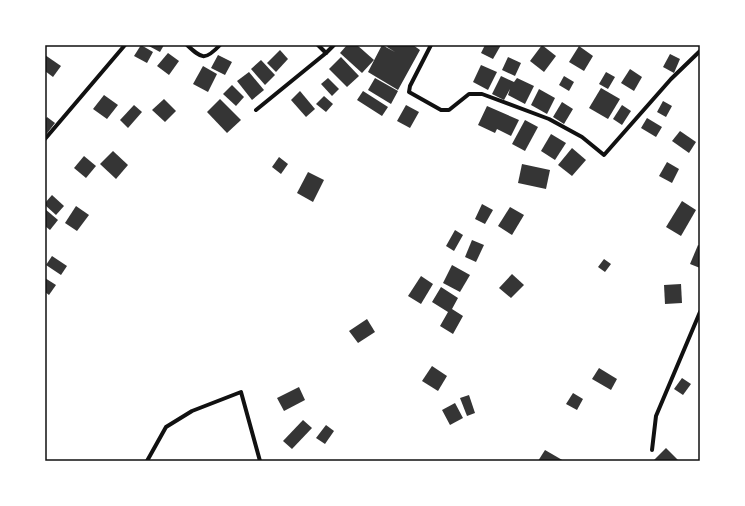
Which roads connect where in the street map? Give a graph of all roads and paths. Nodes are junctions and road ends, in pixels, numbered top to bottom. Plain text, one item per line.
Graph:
1 (125, 45) edge
2 (187, 45) edge
3 (220, 45) edge
4 (318, 45) edge
5 (334, 45) edge
6 (431, 45) edge
7 (700, 51) edge
8 (326, 53) junction
9 (256, 110) dead end
10 (45, 139) edge
11 (700, 312) edge
12 (652, 450) dead end
13 (148, 461) edge
14 (260, 461) edge

1 - 10 street
2 - 3 street
4 - 8 street
5 - 8 street
6 - 7 street
8 - 9 street
11 - 12 street
13 - 14 street

